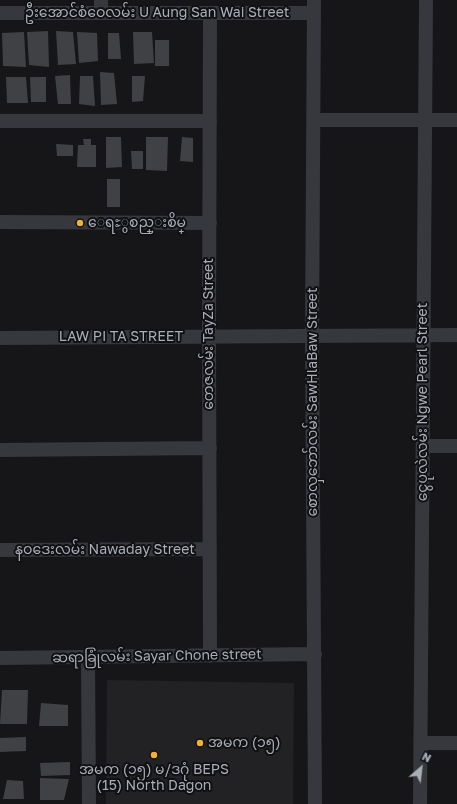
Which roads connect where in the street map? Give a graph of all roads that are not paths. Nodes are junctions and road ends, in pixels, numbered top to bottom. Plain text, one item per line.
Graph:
1 (426, 0) edge
2 (101, 7) edge
3 (314, 7) edge
4 (0, 13) edge
5 (210, 13) junction
6 (314, 120) junction
7 (425, 120) junction
8 (457, 120) edge
9 (0, 121) edge
10 (210, 121) junction
11 (0, 222) edge
12 (210, 223) junction
13 (457, 335) edge
14 (312, 336) junction
15 (424, 336) junction
16 (209, 337) junction
17 (0, 338) edge
18 (423, 446) junction
19 (457, 446) edge
20 (210, 448) junction
21 (0, 450) edge
22 (210, 549) junction
23 (0, 550) edge
24 (315, 654) junction
25 (210, 656) junction
26 (88, 657) junction
27 (0, 658) edge
28 (421, 743) junction
29 (457, 743) edge
30 (88, 804) edge
31 (315, 804) edge
32 (420, 804) edge

1 - 7 street, ငွေပုလဲလမ်း Ngwe Pearl Street
2 - 4 street, ဦးအောင်စံဝေလမ်း U Aung San Wai Street
2 - 5 street, ဦးအောင်စံဝေလမ်း U Aung San Wai Street
3 - 5 street, ဦးအောင်စံဝေလမ်း U Aung San Wai Street
3 - 6 street, စောလှဘော်လမ်း SawHlaBaw Street
5 - 10 street, တေဇလမ်း TayZa Street
6 - 7 street
6 - 14 street, စောလှဘော်လမ်း SawHlaBaw Street
7 - 8 street
7 - 15 street, ငွေပုလဲလမ်း Ngwe Pearl Street
9 - 10 street
10 - 12 street, တေဇလမ်း TayZa Street
11 - 12 street
12 - 16 street, တေဇလမ်း TayZa Street
13 - 15 street, LAW PI TA STREET
14 - 15 street, LAW PI TA STREET
14 - 16 street, LAW PI TA STREET
14 - 24 street, စောလှဘော်လမ်း SawHlaBaw Street
15 - 18 street, ငွေပုလဲလမ်း Ngwe Pearl Street
16 - 17 street, LAW PI TA STREET
16 - 20 street, တေဇလမ်း TayZa Street
18 - 19 street
18 - 28 street, ငွေပုလဲလမ်း Ngwe Pearl Street
20 - 21 street
20 - 22 street, တေဇလမ်း TayZa Street
22 - 23 street, နဝဒေးလမ်း Nawaday Street
22 - 25 street, တေဇလမ်း TayZa Street
24 - 25 street, ဆရာခြုံလမ်း Sayar Chone street
24 - 31 street, စောလှဘော်လမ်း SawHlaBaw Street
25 - 26 street, ဆရာခြုံလမ်း Sayar Chone street
26 - 27 street, ဆရာခြုံလမ်း Sayar Chone street
26 - 30 street
28 - 29 street
28 - 32 street, ငွေပုလဲလမ်း Ngwe Pearl Street

